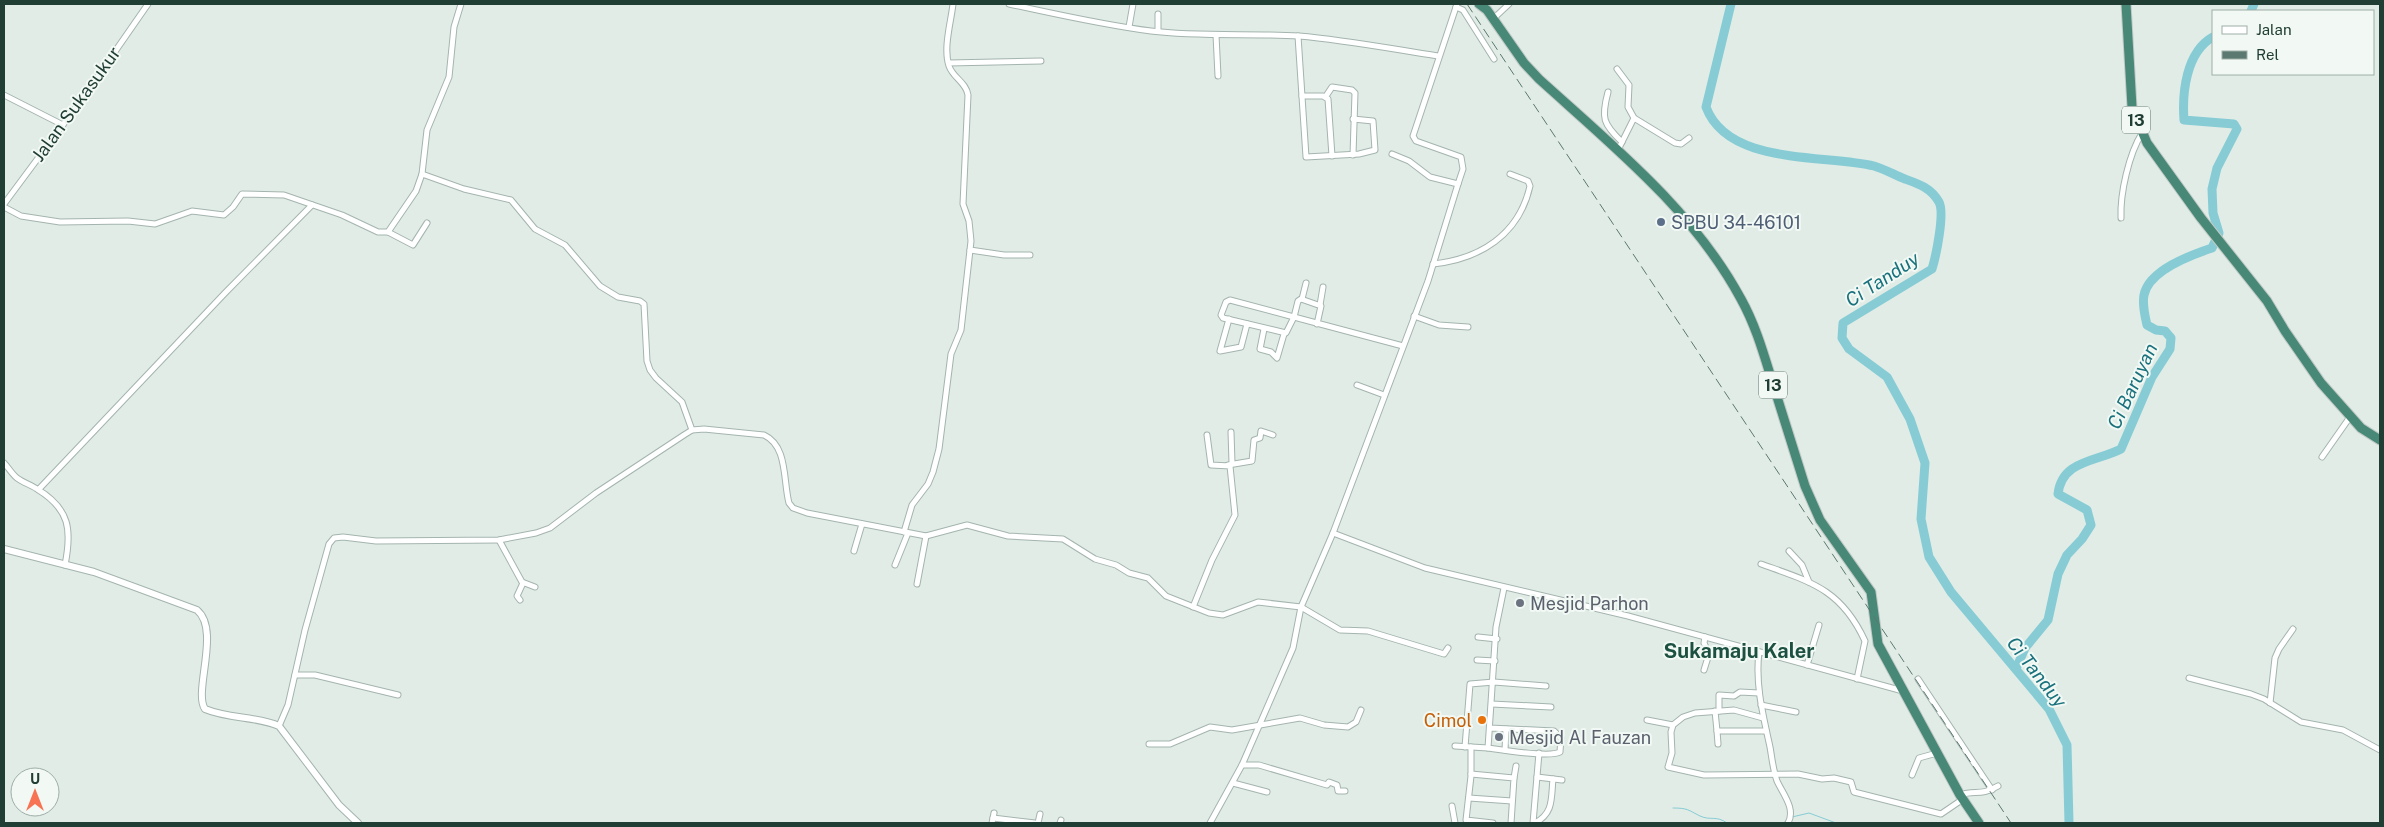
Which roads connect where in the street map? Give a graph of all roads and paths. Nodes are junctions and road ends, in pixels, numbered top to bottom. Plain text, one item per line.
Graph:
1 (148, 4) edge
2 (461, 4) edge
3 (953, 4) edge
4 (1009, 4) edge
5 (1133, 4) edge
6 (1479, 4) edge
7 (1509, 4) edge
8 (2126, 4) edge
9 (1456, 5) edge
10 (1158, 14) dead end
11 (1493, 19) junction
12 (1129, 27) junction
13 (1158, 31) junction
14 (1216, 36) junction
15 (1298, 36) junction
16 (1438, 56) junction
17 (1494, 59) dead end
18 (1041, 61) dead end
19 (949, 63) junction
20 (1617, 69) dead end
21 (1218, 76) dead end
22 (1608, 92) dead end
23 (4, 95) edge
24 (1302, 96) junction
25 (1326, 96) junction
26 (1634, 118) junction
27 (1353, 119) junction
28 (63, 125) junction
29 (2142, 133) junction
30 (1689, 138) dead end
31 (1620, 146) junction
32 (1392, 154) dead end
33 (1353, 155) junction
34 (1332, 156) junction
35 (422, 174) junction
36 (1510, 174) dead end
37 (1458, 184) junction
38 (312, 205) junction
39 (4, 206) edge
40 (2121, 218) dead end
41 (427, 222) dead end
42 (388, 232) junction
43 (970, 250) junction
44 (1030, 255) dead end
45 (1433, 264) junction
46 (1306, 283) dead end
47 (1324, 287) dead end
48 (1302, 299) junction
49 (1320, 305) junction
50 (1414, 316) junction
51 (1294, 317) junction
52 (1228, 320) junction
53 (1246, 324) junction
54 (1317, 324) junction
55 (1468, 328) dead end
56 (1264, 329) junction
57 (1284, 334) junction
58 (1403, 346) junction
59 (1357, 385) dead end
60 (1384, 395) junction
61 (2350, 417) junction
62 (692, 430) junction
63 (1231, 432) dead end
64 (1207, 435) dead end
65 (1273, 435) dead end
66 (2380, 440) edge
67 (2322, 457) dead end
68 (4, 463) edge
69 (1230, 464) junction
70 (39, 489) junction
71 (862, 524) junction
72 (906, 532) junction
73 (1333, 533) junction
74 (926, 536) junction
75 (499, 540) junction
76 (4, 549) edge
77 (854, 551) dead end
78 (1789, 551) dead end
79 (1761, 564) dead end
80 (65, 565) junction
81 (895, 566) dead end
82 (1808, 582) junction
83 (523, 583) junction
84 (917, 584) dead end
85 (535, 587) dead end
86 (1504, 588) junction
87 (520, 600) dead end
88 (1193, 607) junction
89 (1301, 607) junction
90 (1819, 625) dead end
91 (2293, 629) dead end
92 (1478, 636) dead end
93 (1705, 637) junction
94 (1497, 639) junction
95 (1447, 651) dead end
96 (1759, 652) junction
97 (1477, 660) dead end
98 (1495, 662) junction
99 (1807, 665) junction
100 (1704, 670) dead end
101 (295, 675) junction
102 (1857, 678) junction
103 (2189, 678) dead end
104 (1918, 679) dead end
105 (1494, 682) junction
106 (1546, 686) dead end
107 (1904, 692) junction
108 (1759, 693) junction
109 (398, 695) dead end
110 (2270, 703) junction
111 (1492, 704) junction
112 (1761, 705) junction
113 (1551, 707) dead end
114 (1361, 710) dead end
115 (1717, 711) junction
116 (1796, 712) dead end
117 (1763, 718) junction
118 (1647, 720) dead end
119 (1259, 724) junction
120 (1673, 725) junction
121 (279, 726) junction
122 (1490, 728) junction
123 (1506, 728) junction
124 (1766, 731) junction
125 (1717, 732) junction
126 (1149, 744) dead end
127 (1718, 744) dead end
128 (1455, 746) dead end
129 (1468, 747) junction
130 (1488, 748) junction
131 (1505, 750) junction
132 (2380, 750) edge
133 (1539, 753) junction
134 (1937, 753) junction
135 (1242, 765) junction
136 (1516, 766) dead end
137 (1774, 773) junction
138 (1471, 774) junction
139 (1912, 775) dead end
140 (1537, 777) junction
141 (1514, 778) junction
142 (1553, 779) junction
143 (1562, 780) dead end
144 (1233, 783) junction
145 (1998, 786) dead end
146 (1992, 790) junction
147 (1345, 791) dead end
148 (1267, 792) dead end
149 (1962, 797) junction
150 (1469, 798) junction
151 (1512, 801) junction
152 (1452, 806) dead end
153 (1040, 814) dead end
154 (993, 818) edge
155 (1789, 819) edge
156 (1016, 820) edge
157 (1466, 820) junction
158 (1454, 822) edge
159 (358, 823) edge
160 (1036, 823) edge
161 (1210, 823) edge
162 (1494, 823) edge
163 (1511, 823) edge
164 (1534, 823) edge
165 (1979, 823) edge

1 - 28 street, Jalan Sukasukur
2 - 35 street
3 - 19 street
4 - 12 street
5 - 12 street
6 - 11 highway, 13
7 - 11 street
8 - 29 highway, 13
9 - 16 street
9 - 17 street
10 - 13 street
11 - 31 highway, 13
12 - 13 street
13 - 14 street
14 - 15 street
14 - 21 street
15 - 16 street
15 - 24 street
16 - 37 street
18 - 19 street
19 - 43 street
20 - 26 street
22 - 31 street
23 - 28 street
24 - 25 street
24 - 34 street
25 - 27 street
25 - 34 street
26 - 30 street
26 - 31 street
27 - 33 street
27 - 33 street
28 - 39 street, Jalan Sukasukur
29 - 40 street
29 - 61 highway, 13
31 - 107 highway, 13
32 - 37 street
33 - 34 street
35 - 42 street
35 - 62 street
36 - 45 street
37 - 45 street
38 - 39 street
38 - 42 street
38 - 70 street
41 - 42 street
43 - 44 street
43 - 72 street
45 - 50 street
46 - 48 street
47 - 49 street
48 - 49 street
48 - 51 street
49 - 54 street
50 - 55 street
50 - 58 street
51 - 52 street
51 - 54 street
51 - 57 street
52 - 53 street
52 - 53 street
53 - 56 street
54 - 58 street
56 - 57 street
56 - 57 street
58 - 60 street
59 - 60 street
60 - 73 street
61 - 66 highway, 13
61 - 67 street
62 - 71 street
62 - 75 street
63 - 69 street
64 - 69 street
65 - 69 street
68 - 70 street
69 - 88 street
70 - 80 street
71 - 72 street
71 - 77 street
72 - 74 street
72 - 81 street
73 - 86 street
73 - 89 street
74 - 84 street
74 - 88 street
75 - 83 street
75 - 101 street
76 - 80 street
78 - 82 street
79 - 82 street
80 - 121 street
82 - 102 street
83 - 85 street
83 - 87 street
86 - 93 street
86 - 94 street
88 - 89 street
89 - 95 street
89 - 119 street
90 - 99 street
91 - 110 street
92 - 94 street
93 - 96 street
93 - 100 street
94 - 98 street
96 - 99 street
96 - 108 street
97 - 98 street
98 - 105 street
99 - 102 street
101 - 109 street
101 - 121 street
102 - 107 street
103 - 110 street
104 - 146 street
105 - 106 street
105 - 111 street
105 - 129 street
107 - 134 highway, 13
108 - 112 street
108 - 115 street
110 - 132 street
111 - 113 street
111 - 122 street
112 - 116 street
112 - 117 street
114 - 119 street
115 - 117 street
115 - 120 street
115 - 125 street
117 - 124 street
118 - 120 street
119 - 126 street
119 - 135 street
120 - 137 street
121 - 159 street
122 - 123 street
122 - 130 street
123 - 131 street
123 - 133 street
124 - 125 street
124 - 137 street
125 - 127 street
128 - 129 street
129 - 130 street
129 - 138 street
130 - 131 street
131 - 133 street
133 - 140 street
134 - 139 street
134 - 149 highway, 13
135 - 144 street
135 - 147 street
136 - 141 street
137 - 149 street
137 - 155 street
138 - 141 street
138 - 150 street
140 - 142 street
140 - 164 street
141 - 151 street
142 - 143 street
142 - 164 street
144 - 148 street
144 - 161 street
145 - 146 street
146 - 149 street
149 - 165 highway, 13
150 - 151 street
150 - 157 street
151 - 163 street
152 - 158 street
153 - 160 street
154 - 156 street
156 - 160 street
157 - 158 street
157 - 162 street

